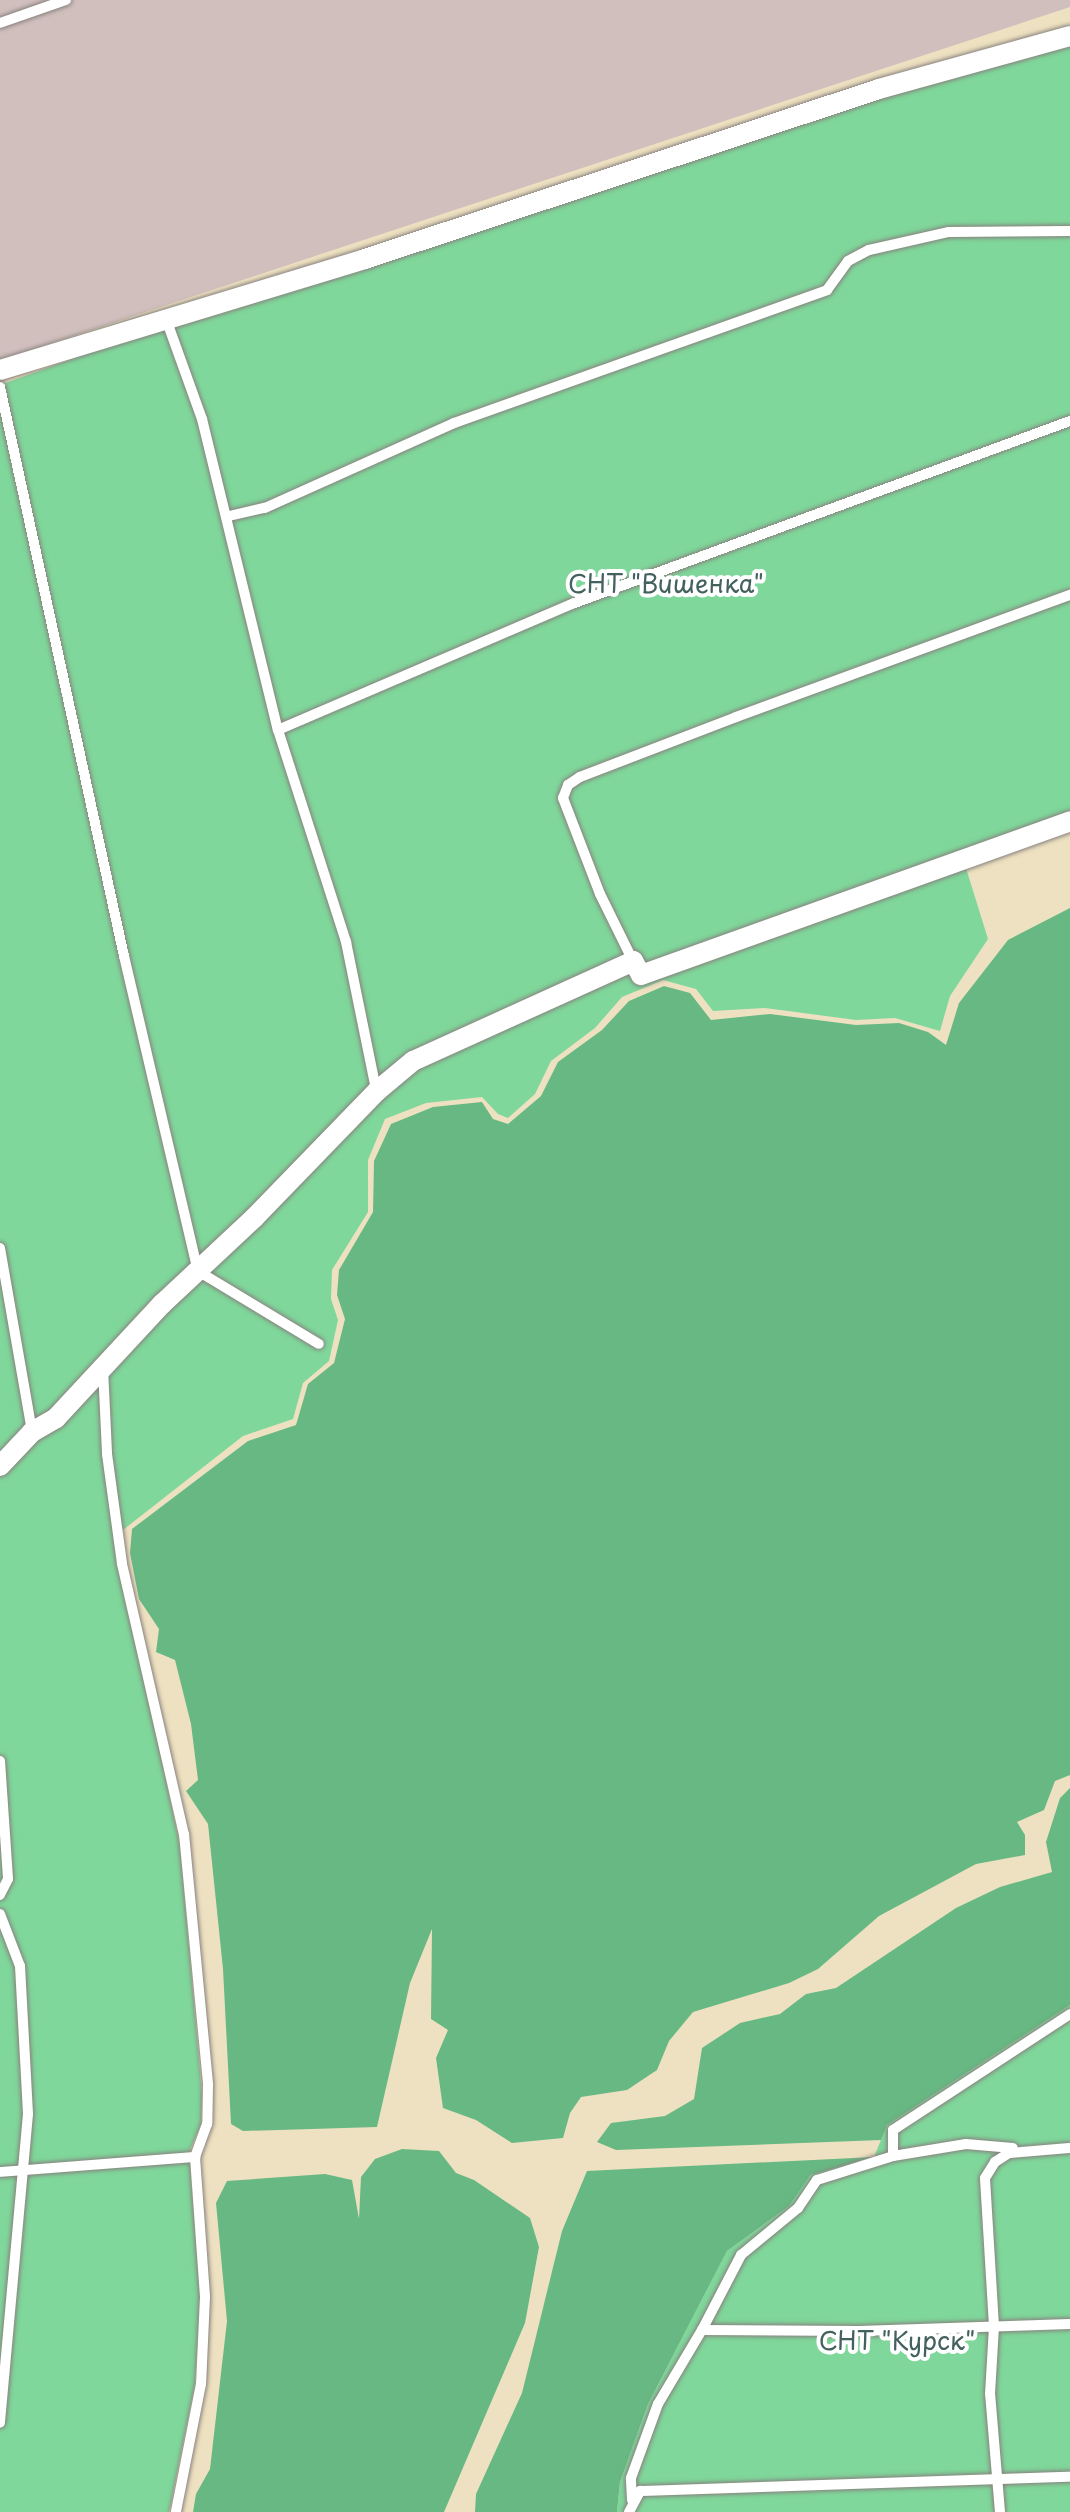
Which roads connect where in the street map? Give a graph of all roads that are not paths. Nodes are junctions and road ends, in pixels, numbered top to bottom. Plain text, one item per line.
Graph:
1 (66, 0) edge
2 (0, 22) edge
3 (1070, 36) edge
4 (1070, 231) edge
5 (166, 319) junction
6 (0, 370) edge
7 (0, 387) edge
8 (1070, 421) edge
9 (228, 516) junction
10 (1070, 595) edge
11 (278, 730) junction
12 (1070, 821) edge
13 (633, 961) junction
14 (376, 1090) junction
15 (0, 1248) edge
16 (198, 1271) junction
17 (319, 1344) dead end
18 (103, 1367) junction
19 (32, 1432) junction
20 (0, 1466) edge
21 (0, 1761) edge
22 (0, 1894) edge
23 (0, 1914) edge
24 (1070, 2014) edge
25 (1070, 2148) edge
26 (1038, 2150) junction
27 (894, 2156) junction
28 (195, 2158) junction
29 (26, 2171) junction
30 (0, 2172) edge
31 (1070, 2324) edge
32 (994, 2326) junction
33 (702, 2330) junction
34 (0, 2423) edge
35 (1070, 2477) edge
36 (998, 2478) junction
37 (630, 2506) edge
38 (176, 2512) edge
39 (1000, 2512) edge

1 - 2 lane
3 - 5 street
4 - 9 lane
5 - 6 street
5 - 9 lane
7 - 16 lane
8 - 11 lane
9 - 11 lane
10 - 13 lane
11 - 14 lane
12 - 13 street
13 - 14 street
14 - 16 street
15 - 19 lane
16 - 17 lane
16 - 18 street
18 - 19 street
18 - 28 lane
19 - 20 street
21 - 22 lane
23 - 29 lane
24 - 27 lane
25 - 26 lane
26 - 27 lane
26 - 32 lane
27 - 33 lane
28 - 29 lane
28 - 38 lane
29 - 30 lane
29 - 34 lane
31 - 32 lane
32 - 33 lane
32 - 36 lane
33 - 37 lane
35 - 36 lane
36 - 37 lane
36 - 39 lane

